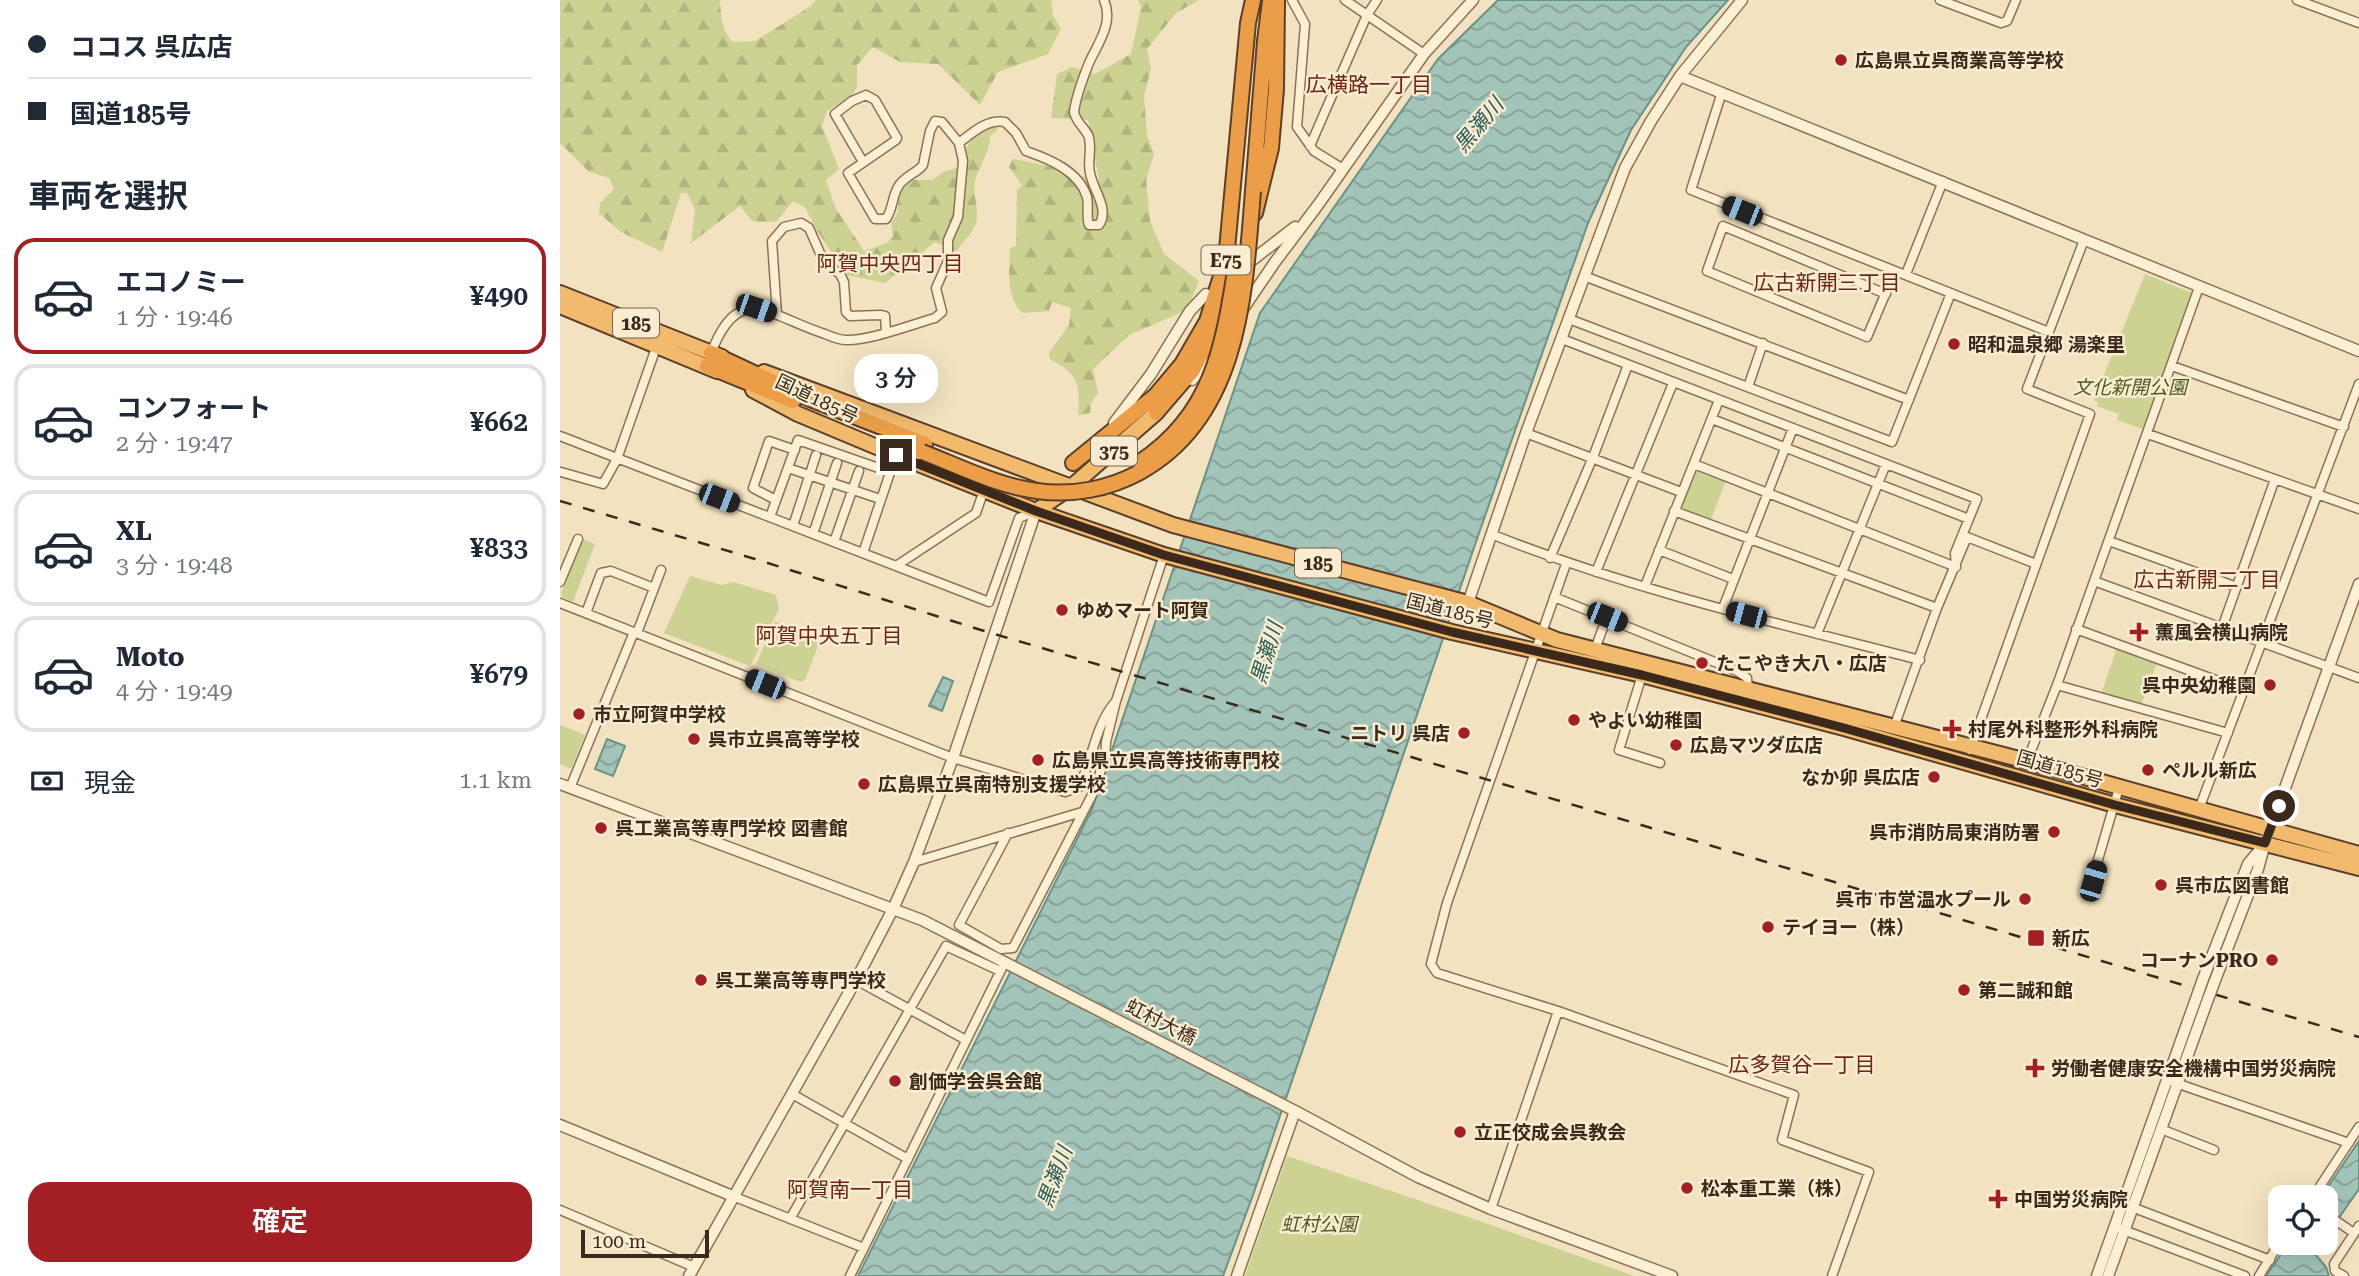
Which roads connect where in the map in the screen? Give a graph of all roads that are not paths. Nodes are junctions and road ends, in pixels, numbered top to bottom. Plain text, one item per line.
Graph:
1 (1104, 0) edge
2 (1252, 0) edge
3 (1259, 0) edge
4 (1270, 0) edge
5 (1277, 0) edge
6 (1292, 0) edge
7 (1345, 0) edge
8 (1377, 0) edge
9 (1473, 0) edge
10 (1742, 0) edge
11 (1940, 0) edge
12 (2016, 0) edge
13 (2297, 0) edge
14 (1367, 15) junction
15 (2359, 23) edge
16 (1424, 54) junction
17 (1680, 76) junction
18 (1722, 92) junction
19 (959, 144) junction
20 (1310, 146) junction
21 (863, 162) junction
22 (1343, 169) junction
23 (1943, 181) junction
24 (1248, 190) junction
25 (1318, 205) junction
26 (2084, 240) junction
27 (1251, 261) dead end
28 (1895, 271) junction
29 (1906, 274) junction
30 (1584, 276) junction
31 (2199, 287) junction
32 (560, 293) edge
33 (1951, 293) junction
34 (1206, 294) dead end
35 (1886, 294) junction
36 (560, 306) edge
37 (777, 316) junction
38 (1569, 319) junction
39 (886, 332) junction
40 (2049, 332) junction
41 (1562, 339) junction
42 (1762, 343) junction
43 (657, 345) junction
44 (2359, 351) edge
45 (709, 359) junction
46 (1628, 365) junction
47 (2172, 366) junction
48 (1673, 383) junction
49 (2359, 384) edge
50 (1748, 387) junction
51 (1719, 400) junction
52 (1909, 400) junction
53 (1156, 413) junction
54 (1712, 419) junction
55 (2344, 427) junction
56 (1793, 428) junction
57 (1526, 433) junction
58 (2148, 434) junction
59 (560, 436) edge
60 (1786, 447) junction
61 (794, 450) junction
62 (817, 455) dead end
63 (896, 455) junction
64 (1593, 457) junction
65 (617, 459) junction
66 (837, 463) dead end
67 (1073, 463) junction
68 (1694, 464) junction
69 (1886, 464) junction
70 (788, 468) junction
71 (859, 471) dead end
72 (561, 472) edge
73 (890, 472) junction
74 (1636, 474) junction
75 (810, 475) junction
76 (1053, 479) junction
77 (2275, 479) junction
78 (830, 482) junction
79 (1878, 484) junction
80 (1071, 486) junction
81 (852, 490) junction
82 (984, 490) junction
83 (1681, 492) junction
84 (1768, 494) junction
85 (2319, 495) junction
86 (880, 499) junction
87 (776, 500) junction
88 (2359, 509) edge
89 (1036, 511) junction
90 (1674, 511) junction
91 (770, 517) junction
92 (1969, 519) junction
93 (793, 526) junction
94 (1860, 530) junction
95 (813, 534) junction
96 (1491, 534) junction
97 (578, 539) dead end
98 (1749, 540) junction
99 (2109, 541) junction
100 (834, 542) junction
101 (1659, 550) junction
102 (863, 553) junction
103 (1169, 556) junction
104 (1550, 558) junction
105 (1566, 564) junction
106 (2036, 564) junction
107 (896, 566) junction
108 (1956, 567) junction
109 (661, 570) dead end
110 (1597, 572) junction
111 (1842, 572) junction
112 (1733, 579) junction
113 (2094, 581) junction
114 (560, 582) edge
115 (2359, 584) edge
116 (1644, 586) junction
117 (2237, 587) junction
118 (654, 588) junction
119 (1554, 597) junction
120 (560, 603) edge
121 (1465, 603) junction
122 (1723, 608) junction
123 (1937, 608) junction
124 (586, 613) junction
125 (1607, 617) junction
126 (2222, 628) junction
127 (2076, 629) junction
128 (635, 632) junction
129 (1541, 634) junction
130 (1817, 634) junction
131 (2261, 643) junction
132 (1595, 649) junction
133 (1536, 651) junction
134 (1920, 660) junction
135 (2329, 667) junction
136 (1642, 675) junction
137 (2359, 678) edge
138 (2057, 685) junction
139 (1748, 689) junction
140 (2243, 690) junction
141 (1116, 701) junction
142 (1894, 727) junction
143 (2228, 733) junction
144 (1970, 747) junction
145 (953, 758) junction
146 (2027, 761) junction
147 (1660, 763) dead end
148 (1966, 763) junction
149 (565, 786) edge
150 (2119, 788) junction
151 (2115, 805) junction
152 (2199, 809) junction
153 (1082, 812) junction
154 (1008, 833) junction
155 (2268, 836) junction
156 (2359, 854) edge
157 (915, 862) junction
158 (2359, 868) edge
159 (2088, 894) dead end
160 (893, 909) junction
161 (1007, 961) junction
162 (856, 980) junction
163 (2203, 997) junction
164 (911, 1011) junction
165 (1558, 1011) junction
166 (966, 1040) junction
167 (2172, 1082) junction
168 (793, 1094) junction
169 (1294, 1111) junction
170 (845, 1124) junction
171 (560, 1125) edge
172 (2359, 1127) edge
173 (2161, 1129) junction
174 (2349, 1143) junction
175 (2214, 1150) dead end
176 (908, 1159) junction
177 (2143, 1162) junction
178 (2321, 1185) edge
179 (735, 1198) junction
180 (2128, 1206) junction
181 (1491, 1209) junction
182 (560, 1210) edge
183 (790, 1219) junction
184 (2338, 1220) edge
185 (2119, 1229) junction
186 (2357, 1229) edge
187 (864, 1248) junction
188 (2273, 1255) edge
189 (2270, 1261) junction
190 (691, 1272) edge
191 (1656, 1273) edge
192 (850, 1276) edge
193 (1237, 1276) edge
194 (1672, 1276) edge
195 (1832, 1276) edge
196 (2097, 1276) edge
197 (2108, 1276) edge
198 (2245, 1276) edge
199 (2259, 1276) edge
200 (2344, 1276) edge

1 - 19 street
2 - 67 highway, E75
3 - 24 highway
4 - 24 highway
5 - 53 highway, E75
6 - 20 street
7 - 14 street
8 - 14 street
9 - 16 street
10 - 17 street
11 - 12 street
13 - 15 street
14 - 16 street
14 - 20 street
16 - 22 street
17 - 18 street
17 - 30 street
18 - 23 street
18 - 28 street
19 - 21 street
19 - 39 street
20 - 22 street
21 - 21 street
22 - 25 street
23 - 26 street
23 - 29 street
24 - 45 highway, bridge
25 - 27 street
25 - 53 street
26 - 31 street
26 - 40 street
28 - 29 street
28 - 35 street
29 - 33 street
30 - 38 street
30 - 42 street
31 - 44 street
31 - 47 street
32 - 45 highway, 国道185号 / 185
33 - 40 street
33 - 52 street
34 - 67 street
35 - 35 street
36 - 43 highway, 国道185号 / 185
37 - 39 street
37 - 39 street
37 - 45 street
38 - 41 street
38 - 50 street
40 - 106 street
41 - 46 street
41 - 57 street
42 - 50 street
42 - 52 street
43 - 45 highway, 国道185号 / 185
43 - 65 street
45 - 63 highway, 国道185号 / 185
45 - 76 highway, 国道185号 / 185
46 - 48 street
46 - 64 street
47 - 55 street
47 - 58 street
48 - 51 street
48 - 74 street
49 - 55 street
50 - 52 street
51 - 54 street
51 - 56 street
53 - 80 highway, 375
54 - 60 street
54 - 68 street
55 - 85 street
56 - 60 street
56 - 69 street
57 - 64 street
57 - 96 street
58 - 77 street
58 - 99 street
59 - 65 street
60 - 79 street
60 - 84 street
61 - 70 street
61 - 73 street
61 - 87 street
62 - 75 street
63 - 73 street
63 - 82 highway, 国道185号 / 185
64 - 74 street
64 - 104 street
65 - 72 street
65 - 91 street
66 - 78 street
67 - 76 highway, 375
68 - 83 street
68 - 84 street
69 - 79 street
69 - 92 street
70 - 75 street
70 - 87 street
71 - 81 street
73 - 86 street
74 - 83 street
74 - 110 street
75 - 78 street
75 - 93 street
76 - 80 highway, 国道185号 / 185
76 - 89 highway, 375
77 - 85 street
77 - 117 street
78 - 81 street
78 - 95 street
79 - 92 street
79 - 94 street
80 - 89 highway, 375
80 - 121 highway, 国道185号 / 185
81 - 86 street
81 - 100 street
82 - 89 highway, 国道185号 / 185
82 - 107 street
83 - 90 street
84 - 94 street
84 - 98 street
85 - 88 street
85 - 131 street
86 - 102 street
87 - 91 street
89 - 103 highway, 国道185号 / 185
89 - 107 street
89 - 145 street
90 - 98 street
90 - 101 street
91 - 93 street
92 - 108 street
93 - 95 street
94 - 108 street
94 - 111 street
95 - 100 street
96 - 104 street
96 - 121 street
97 - 114 street
98 - 111 street
98 - 112 street
99 - 113 street
99 - 117 street
100 - 102 street
101 - 112 street
101 - 116 street
102 - 107 street
103 - 133 highway, 国道185号 / 185
103 - 141 street
104 - 105 street
105 - 110 street
105 - 119 street
106 - 108 street
106 - 144 street
108 - 123 street
109 - 118 street
110 - 116 street
111 - 123 street
111 - 130 street
112 - 122 street
113 - 126 street
113 - 127 street
115 - 135 street
116 - 122 street
117 - 126 street
118 - 124 street
118 - 128 street
119 - 125 street
119 - 129 street
120 - 124 street
121 - 129 highway, 国道185号 / 185
122 - 130 street
123 - 134 street
124 - 128 street
125 - 132 street
125 - 139 street
126 - 131 street
127 - 138 street
127 - 140 street
128 - 145 street
128 - 149 street
129 - 132 highway, 国道185号 / 185
129 - 133 street
130 - 134 street
131 - 135 street
131 - 140 street
132 - 139 highway, 国道185号 / 185
133 - 136 highway, 国道185号 / 185
133 - 165 street
134 - 142 street
135 - 137 street
135 - 155 street
136 - 147 street
136 - 148 highway, 国道185号 / 185
138 - 143 street
138 - 146 street
139 - 142 highway, 国道185号 / 185
140 - 143 street
141 - 145 street
141 - 153 street
142 - 144 highway, 国道185号 / 185
143 - 152 street
144 - 146 highway, 国道185号 / 185
144 - 148 street
145 - 157 street
146 - 150 highway, 国道185号 / 185
148 - 151 highway, 国道185号 / 185
149 - 160 street, 虹村大橋
150 - 151 street
150 - 152 highway, 国道185号 / 185
151 - 155 highway, 国道185号 / 185
151 - 159 street
152 - 155 highway, 国道185号 / 185
153 - 154 street
153 - 161 street
154 - 157 street
154 - 161 street
155 - 156 highway, 国道185号 / 185
155 - 158 highway, 国道185号 / 185
155 - 163 street, bridge
155 - 163 street, bridge
157 - 160 street
160 - 161 street, 虹村大橋
160 - 162 street
161 - 164 street
161 - 166 street
161 - 169 street, 虹村大橋
162 - 164 street
162 - 168 street
163 - 167 street
164 - 166 street
164 - 170 street
165 - 181 street
165 - 195 street
166 - 176 street
167 - 173 street
167 - 174 street
167 - 177 street
168 - 170 street
168 - 179 street
169 - 181 street, 虹村大橋
169 - 193 street
170 - 176 street
170 - 183 street
171 - 179 street
172 - 174 street
173 - 175 street
173 - 177 street
174 - 178 street
176 - 187 street
177 - 180 street
179 - 183 street
179 - 190 street
180 - 185 street
180 - 189 street
181 - 191 street, 虹村大橋
182 - 190 street
183 - 187 street
184 - 186 street
185 - 196 street
185 - 197 street
185 - 198 street
186 - 200 street
187 - 192 street
188 - 189 street
189 - 199 street
191 - 194 street, 虹村大橋

